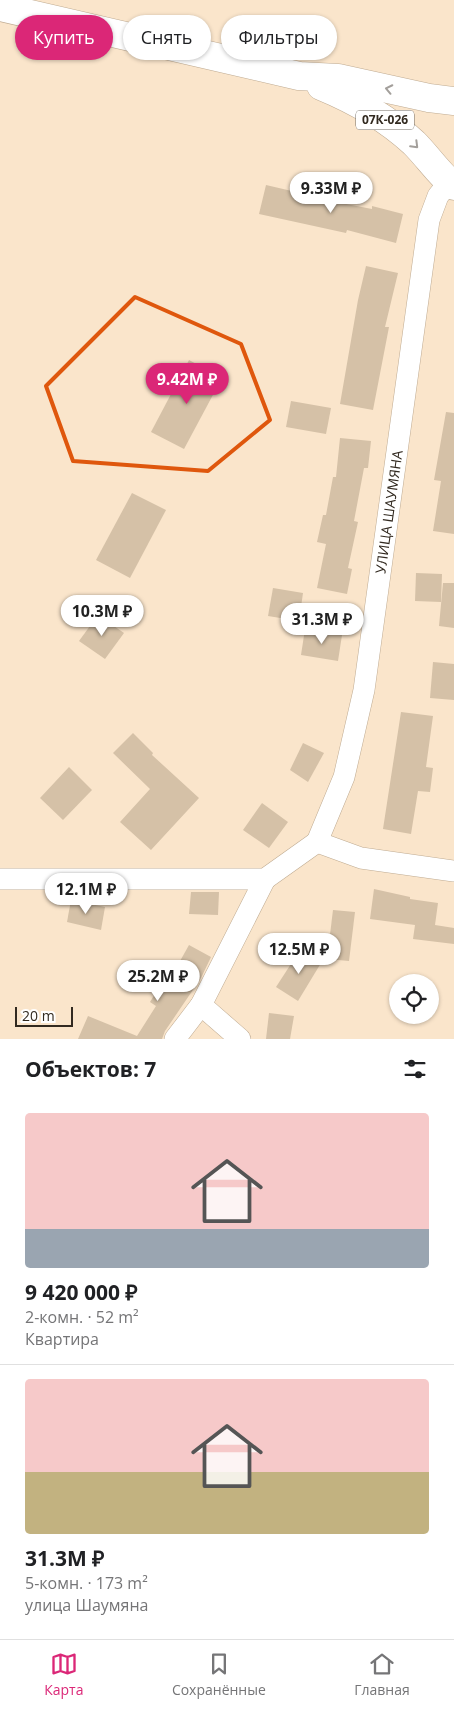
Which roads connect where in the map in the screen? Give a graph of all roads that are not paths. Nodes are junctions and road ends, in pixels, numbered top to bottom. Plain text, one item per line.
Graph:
1 (0, 7) edge
2 (299, 76) junction
3 (454, 101) edge
4 (452, 184) edge
5 (317, 842) junction
6 (454, 871) edge
7 (0, 879) edge
8 (265, 879) junction
9 (201, 1005) junction
10 (175, 1039) edge
11 (240, 1039) edge

1 - 2 main road, 07К-026
3 -> 2 main road, 07К-026
2 -> 4 main road, 07К-026
4 - 5 street, УЛИЦА ШАУМЯНА
5 - 6 street
5 - 8 street
7 - 8 street
8 - 9 street
9 - 10 street
9 - 11 street

